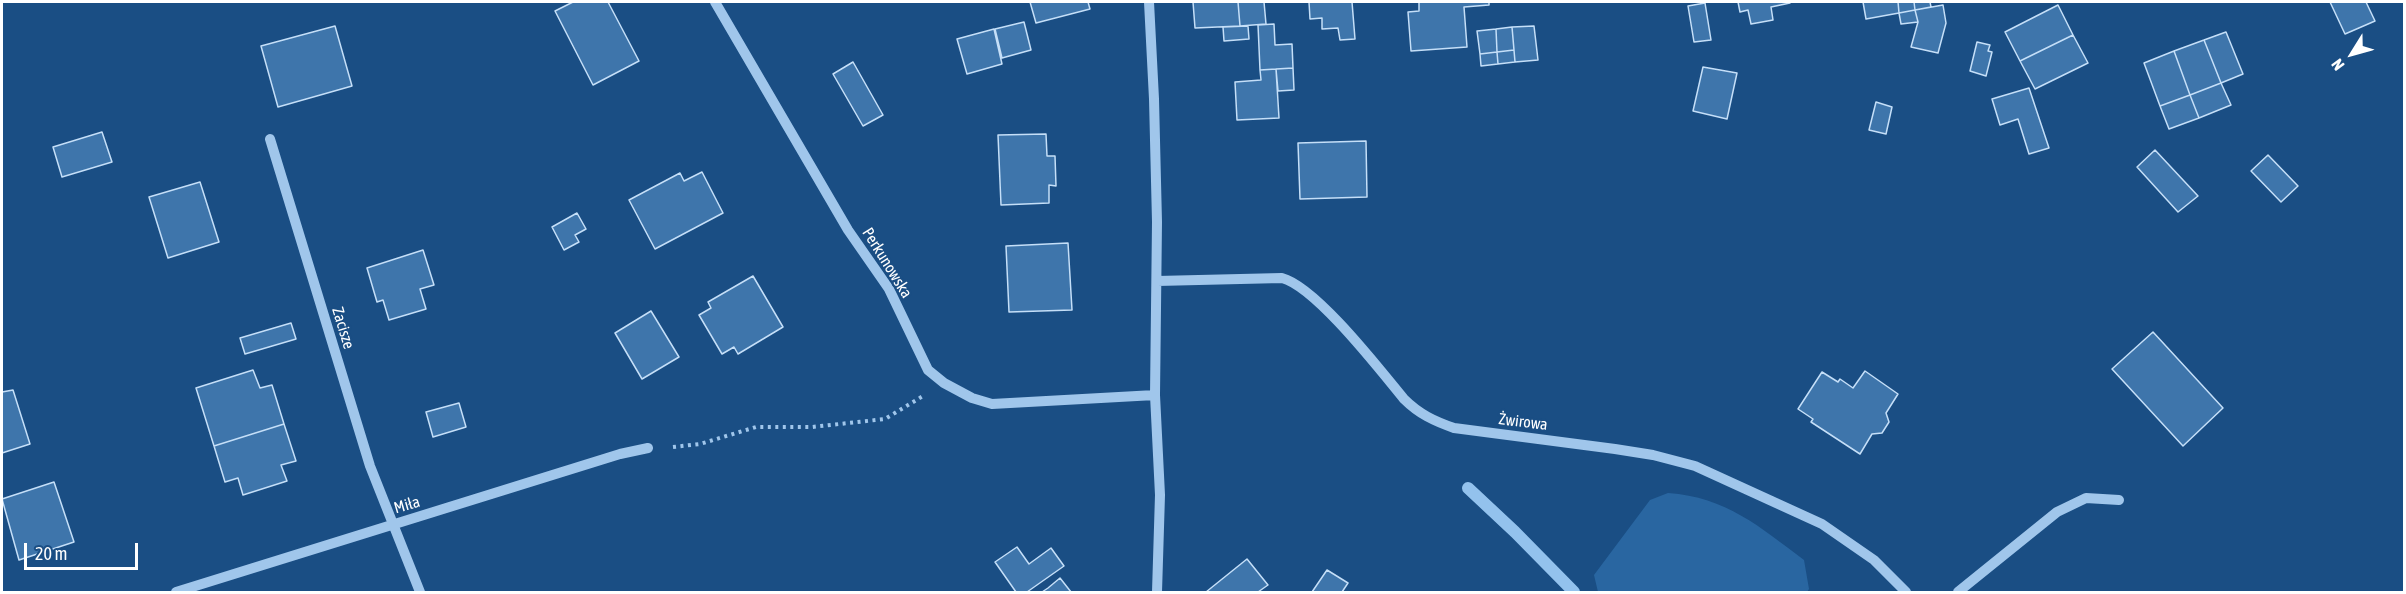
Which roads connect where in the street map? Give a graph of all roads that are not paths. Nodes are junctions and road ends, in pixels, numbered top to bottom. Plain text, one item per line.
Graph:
1 (715, 2) edge
2 (1149, 2) edge
3 (270, 139) dead end
4 (1157, 281) junction
5 (1155, 395) junction
6 (648, 448) road end
7 (2119, 500) dead end
8 (394, 524) junction
9 (176, 592) edge
10 (420, 592) edge
11 (1157, 592) edge
12 (1906, 592) edge
13 (1958, 592) edge

1 - 5 street, Perkunowska
2 - 4 street
3 - 8 street, Zacisze
4 - 5 street
4 - 12 street, Żwirowa
5 - 11 street
6 - 8 street, Miła
7 - 13 street
8 - 9 street, Miła
8 - 10 street, Zacisze

